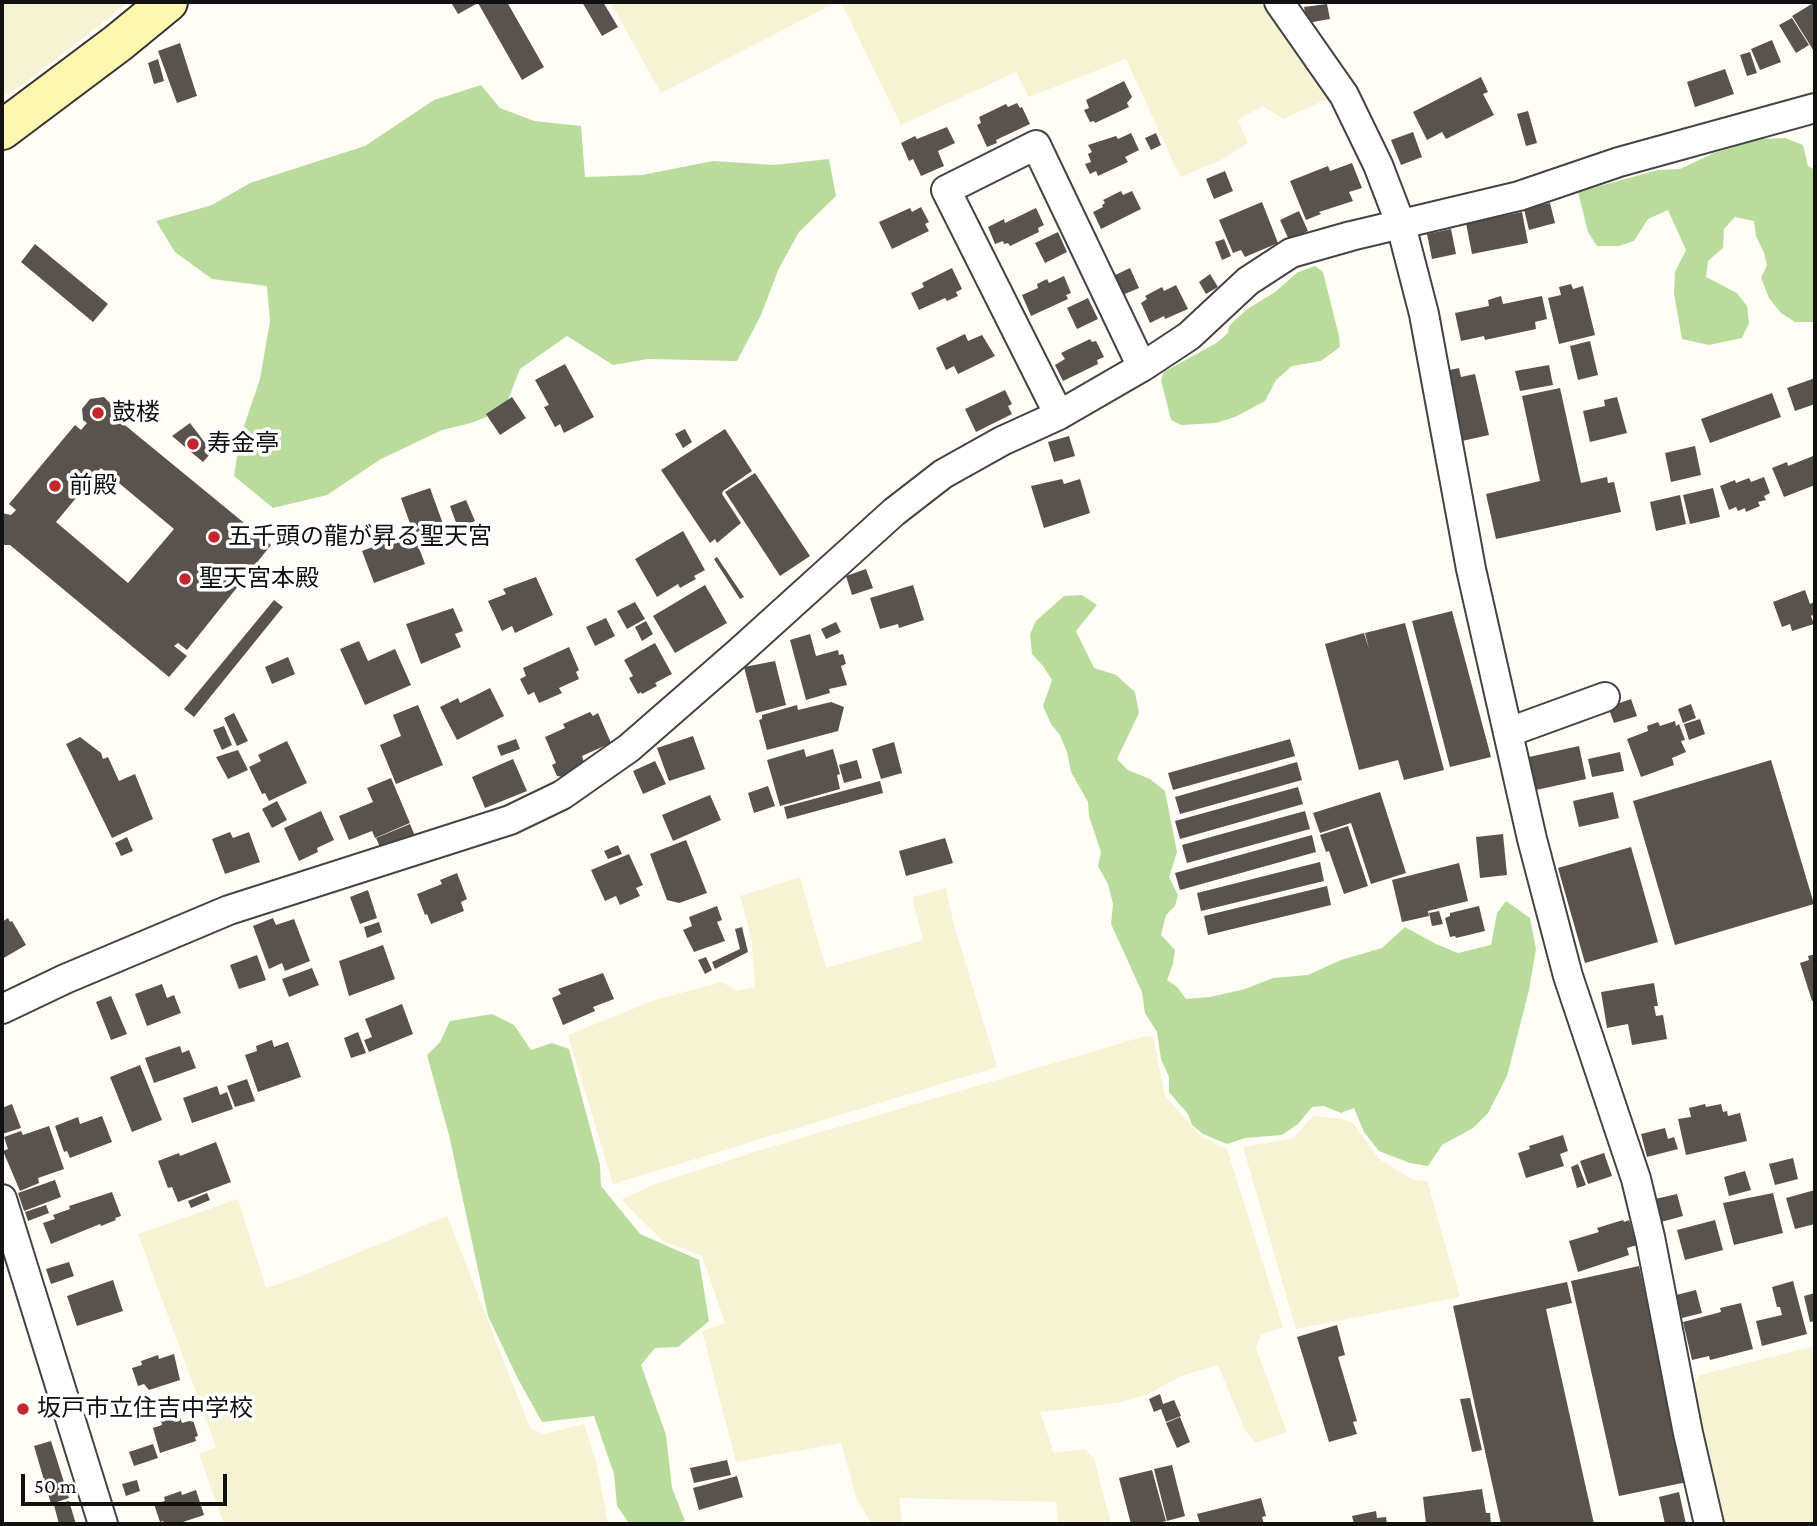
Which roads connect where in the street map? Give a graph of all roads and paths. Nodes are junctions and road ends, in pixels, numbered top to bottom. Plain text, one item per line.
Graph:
1 (169, 2) edge
2 (1279, 2) edge
3 (1815, 108) edge
4 (2, 130) edge
5 (1401, 225) junction
6 (1142, 367) junction
7 (1059, 415) junction
8 (1605, 697) dead end
9 (1509, 732) junction
10 (2, 1009) edge
11 (2, 1199) edge
12 (103, 1524) edge
13 (1709, 1524) edge

1 - 4 street
2 - 5 street
3 - 5 street
5 - 6 street
5 - 9 street
6 - 7 street
6 - 7 street
7 - 10 street
8 - 9 street
9 - 13 street
11 - 12 street

